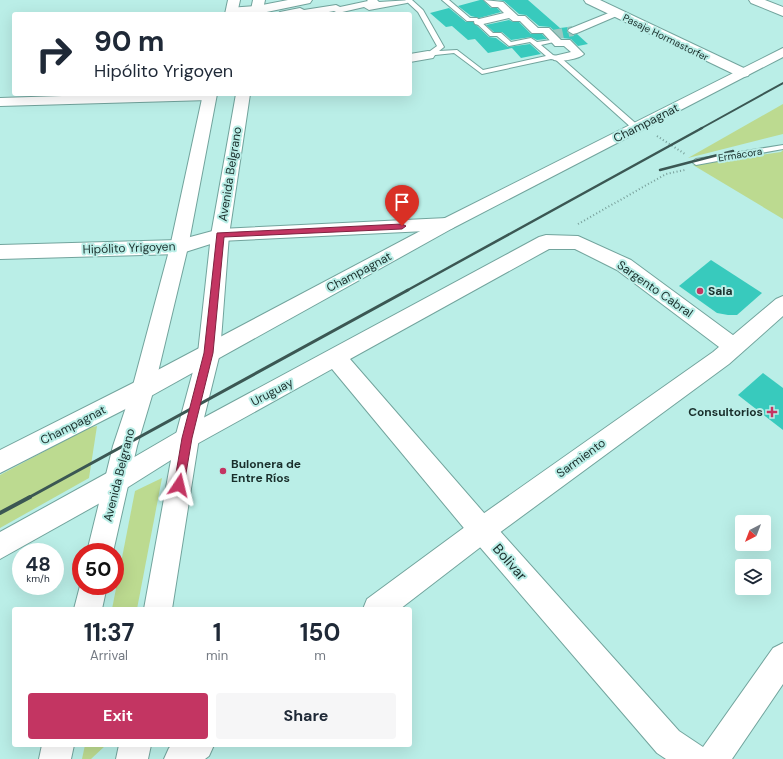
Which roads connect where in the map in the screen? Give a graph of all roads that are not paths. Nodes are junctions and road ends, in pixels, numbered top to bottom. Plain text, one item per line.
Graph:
1 (306, 0) edge
2 (407, 0) edge
3 (445, 0) edge
4 (489, 0) edge
5 (590, 0) edge
6 (755, 0) edge
7 (374, 3) edge
8 (232, 8) edge
9 (257, 8) edge
10 (313, 12) edge
11 (616, 12) junction
12 (783, 12) edge
13 (511, 14) junction
14 (479, 22) junction
15 (573, 31) tunnel mouth
16 (553, 37) junction
17 (536, 44) junction
18 (783, 52) edge
19 (428, 55) junction
20 (412, 58) edge
21 (554, 58) junction
22 (743, 73) junction
23 (180, 96) edge
24 (210, 96) edge
25 (243, 96) edge
26 (0, 102) edge
27 (639, 127) junction
28 (783, 147) edge
29 (696, 162) road end
30 (447, 224) junction
31 (220, 235) junction
32 (546, 242) joint
33 (179, 247) junction
34 (0, 252) edge
35 (783, 304) edge
36 (734, 347) junction
37 (209, 353) junction
38 (336, 358) junction
39 (143, 389) junction
40 (187, 438) junction
41 (0, 462) edge
42 (116, 481) junction
43 (482, 530) junction
44 (102, 543) edge
45 (0, 546) edge
46 (91, 595) edge
47 (88, 607) edge
48 (158, 607) edge
49 (380, 607) edge
50 (783, 658) edge
51 (58, 747) edge
52 (135, 747) edge
53 (195, 747) edge
54 (55, 759) edge
55 (132, 759) edge
56 (180, 759) edge
57 (693, 759) edge
58 (713, 759) edge

1 - 9 street
2 - 7 street
2 - 19 lane
3 - 14 lane
4 - 13 street
5 - 11 street, Pasaje Hormastorfer
6 - 12 street
7 - 10 street
8 - 9 street
11 - 15 street
11 - 22 street, Pasaje Hormastorfer
13 - 14 street
13 - 16 street
14 - 17 lane
16 - 17 lane
16 - 21 street
17 - 21 lane
18 - 22 street, Champagnat
19 - 20 street
19 - 21 lane
21 - 27 lane
22 - 27 street, Champagnat
23 - 26 street
24 - 33 street, Avenida Belgrano
25 - 31 street, Avenida Belgrano
27 - 30 street, Champagnat
28 - 29 lane, Ermácora
30 - 31 street, Hipólito Yrigoyen
30 - 37 street, Champagnat
31 - 33 street, Hipólito Yrigoyen
31 - 37 street, Avenida Belgrano
32 - 36 street, Sargento Cabral
32 - 38 street, Uruguay
33 - 34 street, Hipólito Yrigoyen
33 - 39 street, Avenida Belgrano
35 - 36 street, Sarmiento
36 - 43 street, Sarmiento
37 - 39 street, Champagnat
37 - 40 street, Avenida Belgrano
38 - 40 street, Uruguay
38 - 43 street, Bolivar
39 - 41 street, Champagnat
39 - 42 street, Avenida Belgrano
40 - 42 street, Uruguay
40 - 48 street, Avenida Belgrano
42 - 44 street, Avenida Belgrano
42 - 45 street, Uruguay
43 - 49 street, Sarmiento
43 - 57 street, Bolivar
46 - 47 street
50 - 58 street
51 - 54 street
52 - 55 street
53 - 56 street

